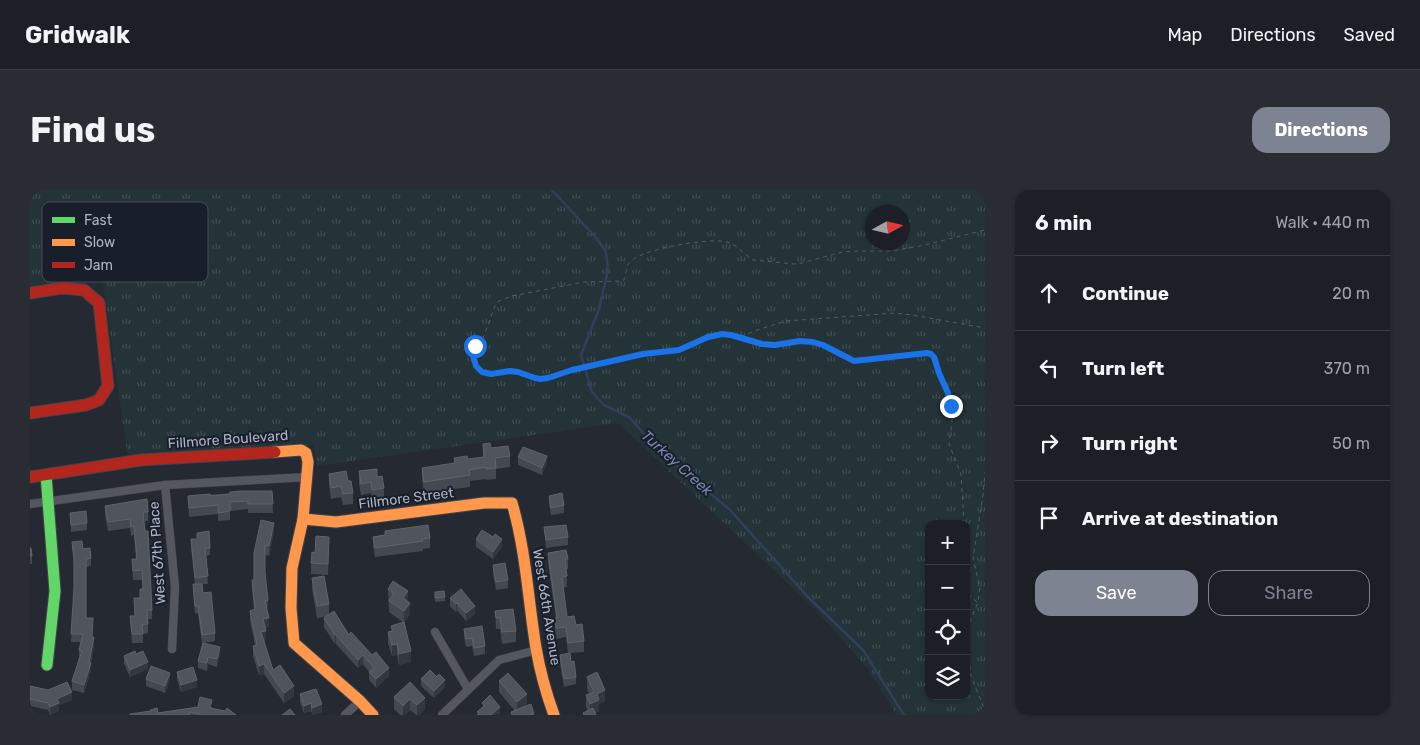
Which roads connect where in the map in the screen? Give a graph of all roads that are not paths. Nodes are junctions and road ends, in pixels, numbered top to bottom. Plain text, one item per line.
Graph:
1 (30, 293) edge
2 (30, 413) edge
3 (46, 474) junction
4 (30, 477) edge
5 (307, 477) junction
6 (165, 486) junction
7 (49, 501) junction
8 (512, 503) joint
9 (30, 504) edge
10 (303, 519) junction
11 (435, 632) dead end
12 (172, 650) dead end
13 (537, 650) junction
14 (47, 665) dead end
15 (468, 689) junction
16 (360, 701) junction
17 (345, 715) edge
18 (373, 715) edge
19 (442, 715) edge
20 (554, 715) edge

1 - 2 street
3 - 4 street, Fillmore Boulevard
3 - 5 street, Fillmore Boulevard
3 - 7 street
5 - 6 street
5 - 10 street
6 - 7 street
6 - 12 street, West 67th Place
7 - 9 street
7 - 14 street
8 - 10 street, Fillmore Street
8 - 13 street, West 66th Avenue
10 - 16 street
11 - 15 street
13 - 15 street
13 - 20 street, West 66th Avenue
15 - 19 street
16 - 17 street
16 - 18 street

